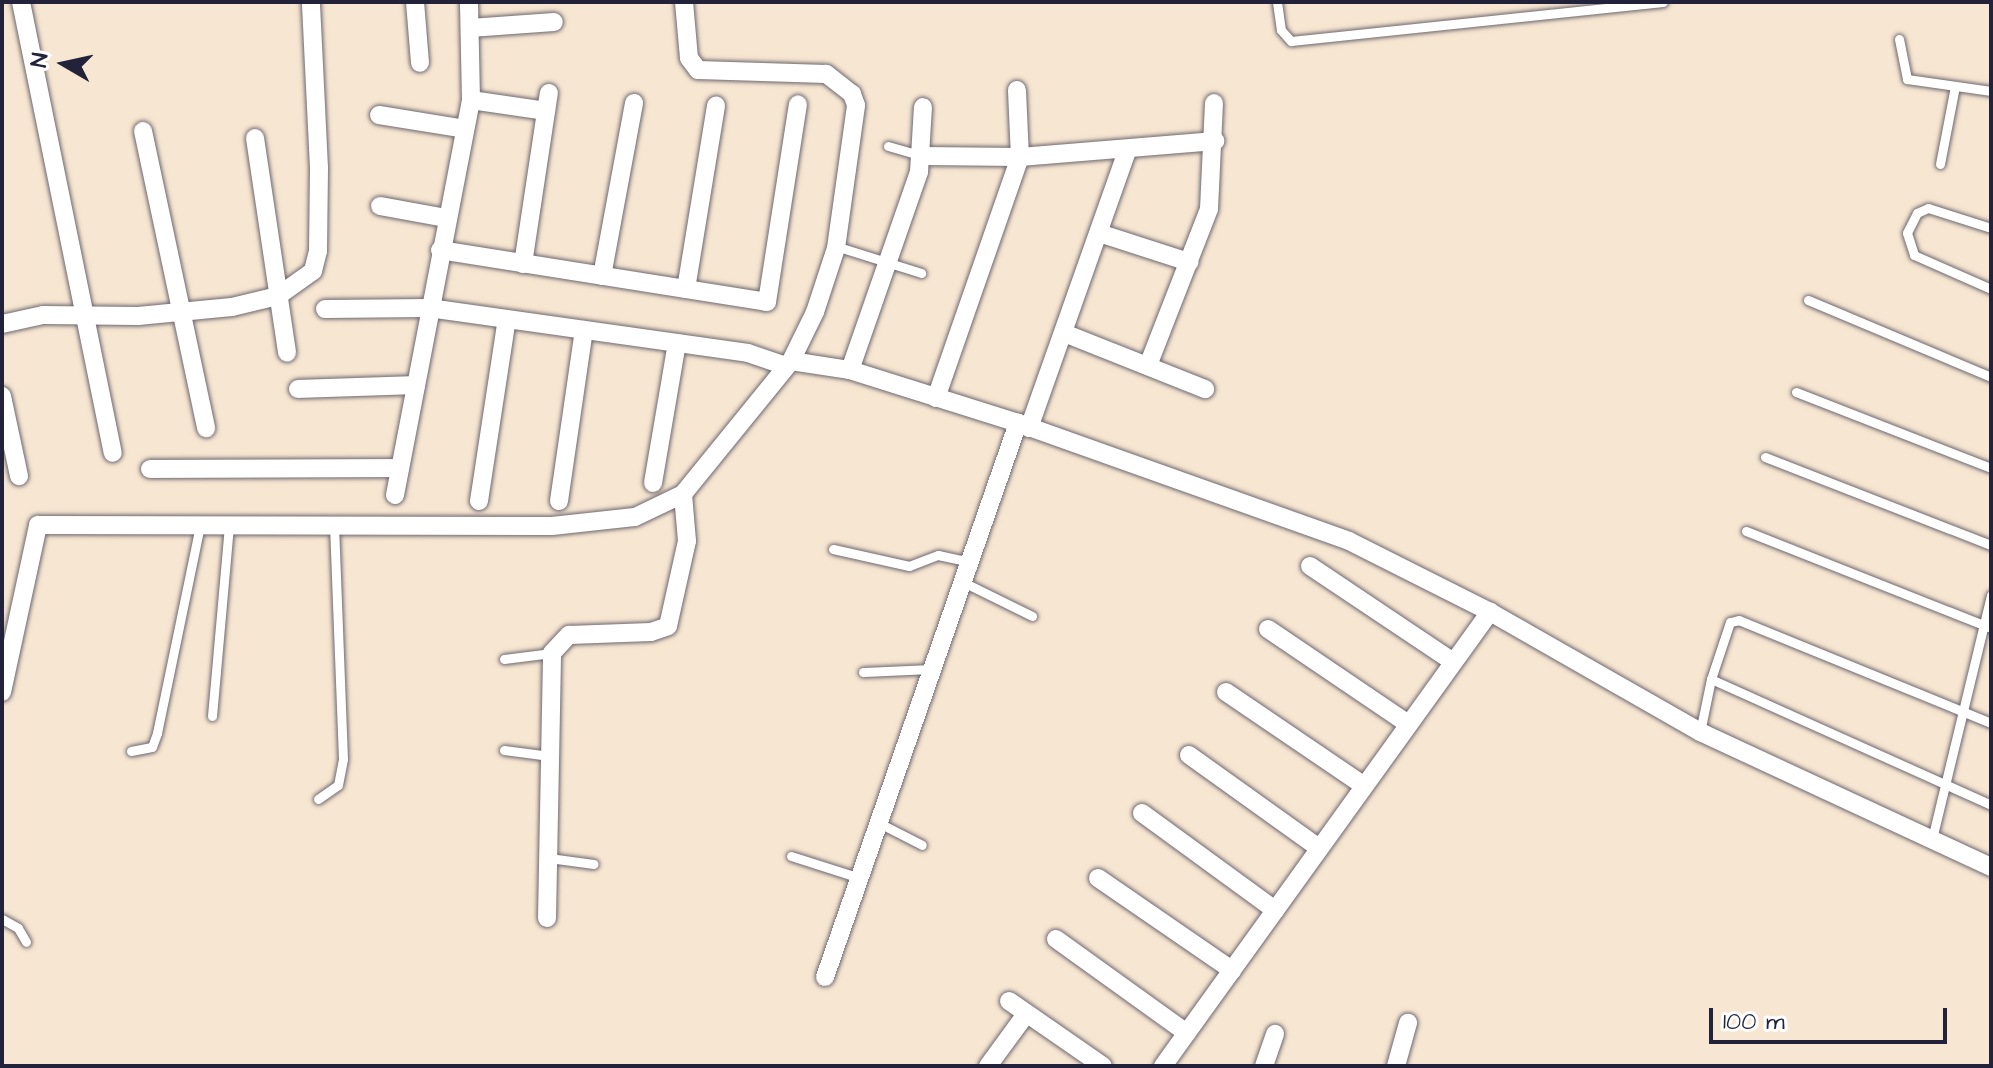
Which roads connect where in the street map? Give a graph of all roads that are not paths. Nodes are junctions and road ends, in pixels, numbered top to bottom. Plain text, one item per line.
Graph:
1 (21, 2) edge
2 (311, 2) edge
3 (415, 2) edge
4 (469, 2) edge
5 (684, 2) edge
6 (1277, 2) edge
7 (1663, 2) edge
8 (554, 22) dead end
9 (470, 28) junction
10 (1899, 39) dead end
11 (420, 63) dead end
12 (1955, 86) junction
13 (1017, 90) dead end
14 (1991, 91) edge
15 (471, 100) junction
16 (634, 103) dead end
17 (1214, 103) dead end
18 (798, 104) dead end
19 (716, 105) dead end
20 (923, 107) dead end
21 (379, 115) dead end
22 (465, 129) junction
23 (143, 131) dead end
24 (255, 138) dead end
25 (1215, 141) junction
26 (888, 146) dead end
27 (1127, 151) junction
28 (923, 156) junction
29 (1020, 157) junction
30 (1940, 164) dead end
31 (380, 206) dead end
32 (446, 218) junction
33 (1991, 228) edge
34 (1099, 233) junction
35 (845, 249) dead end
36 (440, 250) junction
37 (888, 261) junction
38 (1189, 262) junction
39 (523, 264) junction
40 (921, 273) dead end
41 (602, 276) junction
42 (686, 289) junction
43 (1991, 289) edge
44 (278, 296) junction
45 (1808, 300) dead end
46 (429, 308) junction
47 (325, 309) dead end
48 (182, 313) junction
49 (85, 314) junction
50 (507, 319) junction
51 (2, 324) edge
52 (584, 330) junction
53 (1064, 333) junction
54 (677, 343) junction
55 (287, 353) dead end
56 (787, 363) junction
57 (1149, 363) junction
58 (850, 370) junction
59 (1991, 377) edge
60 (416, 385) junction
61 (298, 389) dead end
62 (1205, 389) dead end
63 (1796, 392) dead end
64 (2, 396) edge
65 (936, 398) junction
66 (1023, 426) junction
67 (206, 428) dead end
68 (113, 453) dead end
69 (1765, 457) dead end
70 (400, 468) junction
71 (1991, 468) edge
72 (150, 469) dead end
73 (19, 476) dead end
74 (653, 483) dead end
75 (683, 494) junction
76 (395, 495) dead end
77 (479, 501) dead end
78 (559, 501) dead end
79 (200, 526) junction
80 (229, 526) junction
81 (334, 527) junction
82 (1746, 531) dead end
83 (1991, 545) edge
84 (833, 549) dead end
85 (971, 562) junction
86 (1310, 566) dead end
87 (963, 582) junction
88 (1991, 595) edge
89 (1490, 612) junction
90 (1032, 616) dead end
91 (1987, 626) edge
92 (1268, 629) dead end
93 (552, 653) junction
94 (504, 659) dead end
95 (1452, 661) junction
96 (933, 669) junction
97 (863, 672) dead end
98 (1711, 679) junction
99 (2, 692) edge
100 (1226, 692) dead end
101 (1963, 711) junction
102 (212, 716) dead end
103 (1407, 723) junction
104 (1991, 723) edge
105 (1700, 732) junction
106 (504, 750) dead end
107 (131, 751) dead end
108 (1189, 755) dead end
109 (553, 756) junction
110 (1363, 785) junction
111 (1946, 786) junction
112 (318, 799) dead end
113 (1991, 805) edge
114 (1142, 813) dead end
115 (879, 823) junction
116 (1932, 839) junction
117 (922, 845) dead end
118 (1319, 848) junction
119 (791, 856) dead end
120 (549, 858) junction
121 (594, 864) dead end
122 (1991, 867) edge
123 (860, 878) junction
124 (1098, 878) dead end
125 (1275, 910) junction
126 (547, 918) dead end
127 (2, 919) edge
128 (1056, 939) dead end
129 (26, 942) dead end
130 (1232, 970) junction
131 (825, 977) dead end
132 (1009, 1001) dead end
133 (1026, 1014) junction
134 (1408, 1023) dead end
135 (1187, 1033) junction
136 (1275, 1034) dead end
137 (1097, 1065) edge
138 (988, 1066) edge
139 (1163, 1066) edge
140 (1264, 1066) edge
141 (1396, 1066) edge

1 - 49 street
2 - 44 street
3 - 11 street
4 - 9 street
5 - 56 street
6 - 7 lane
8 - 9 street
9 - 15 street
10 - 12 lane
12 - 14 lane
12 - 30 lane
13 - 29 street
15 - 22 street
15 - 39 street
16 - 41 street
17 - 25 street
18 - 42 street
19 - 42 street
20 - 28 street
21 - 22 street
22 - 32 street
23 - 48 street
24 - 44 street
25 - 27 street
25 - 38 street
26 - 28 lane
27 - 29 street
27 - 34 street
28 - 29 street
28 - 37 street
29 - 65 street
31 - 32 street
32 - 36 street
33 - 43 lane
34 - 38 street
34 - 53 street
35 - 37 lane
36 - 39 street
36 - 46 street
37 - 40 lane
37 - 58 street
38 - 57 street
39 - 41 street
41 - 42 street
44 - 48 street
44 - 55 street
45 - 59 lane
46 - 47 street
46 - 50 street
46 - 60 street
48 - 49 street
48 - 67 street
49 - 51 street
49 - 68 street
50 - 52 street
50 - 77 street
52 - 54 street
52 - 78 street
53 - 57 street
53 - 66 street
54 - 56 street
54 - 74 street
56 - 58 street
56 - 75 street
57 - 62 street
58 - 65 street
60 - 61 street
60 - 70 street
63 - 71 lane
64 - 73 street
65 - 66 street
66 - 85 street
66 - 89 street
69 - 83 lane
70 - 72 street
70 - 76 street
75 - 81 street
75 - 93 street
79 - 80 street
79 - 99 street
79 - 107 lane
80 - 81 street
80 - 102 lane
81 - 112 lane
82 - 91 lane
84 - 85 lane
85 - 87 street
86 - 95 street
87 - 90 lane
87 - 96 street
88 - 91 lane
89 - 95 street
89 - 105 street
91 - 101 lane
92 - 103 street
93 - 94 lane
93 - 109 street
95 - 103 street
96 - 97 lane
96 - 115 street
98 - 101 lane
98 - 105 lane
98 - 111 lane
100 - 110 street
101 - 104 lane
101 - 111 lane
103 - 110 street
105 - 116 street
106 - 109 lane
108 - 118 street
109 - 120 street
110 - 118 street
111 - 113 lane
111 - 116 lane
114 - 125 street
115 - 117 lane
115 - 123 street
116 - 122 street
118 - 125 street
119 - 123 lane
120 - 121 lane
120 - 126 street
123 - 131 street
124 - 130 street
125 - 130 street
127 - 129 lane
128 - 135 street
130 - 135 street
132 - 133 street
133 - 137 street
133 - 138 street
134 - 141 street
135 - 139 street
136 - 140 street

